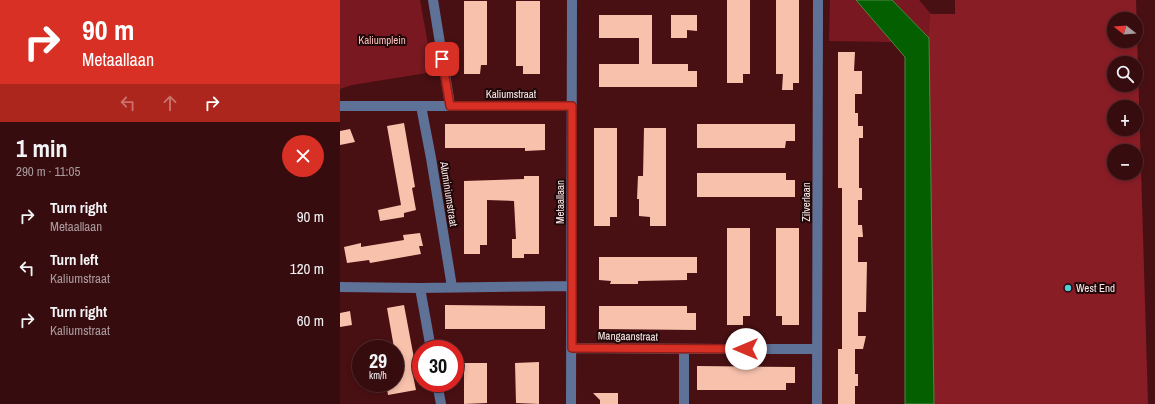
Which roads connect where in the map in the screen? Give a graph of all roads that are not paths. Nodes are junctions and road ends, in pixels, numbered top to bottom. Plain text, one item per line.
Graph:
1 (433, 0) edge
2 (572, 0) edge
3 (818, 0) edge
4 (340, 106) edge
5 (421, 106) junction
6 (450, 106) junction
7 (572, 106) junction
8 (452, 286) junction
9 (572, 286) junction
10 (340, 287) edge
11 (420, 288) junction
12 (429, 340) edge
13 (572, 348) junction
14 (684, 349) junction
15 (817, 349) junction
16 (439, 392) edge
17 (441, 404) edge
18 (571, 404) edge
19 (684, 404) edge
20 (817, 404) edge

1 - 6 street
2 - 7 street, Metaallaan
3 - 15 street, Zilverlaan
4 - 5 street, Kaliumstraat
5 - 6 street, Kaliumstraat
5 - 8 street, Aluminiumstraat
6 - 7 street, Kaliumstraat
7 - 9 street, Metaallaan
8 - 9 street
8 - 11 street
9 - 13 street, Metaallaan
10 - 11 street
11 - 12 street
13 - 14 street, Mangaanstraat
13 - 18 street, Metaallaan
14 - 15 street, Mangaanstraat
14 - 19 street
15 - 20 street, Zilverlaan
16 - 17 street

